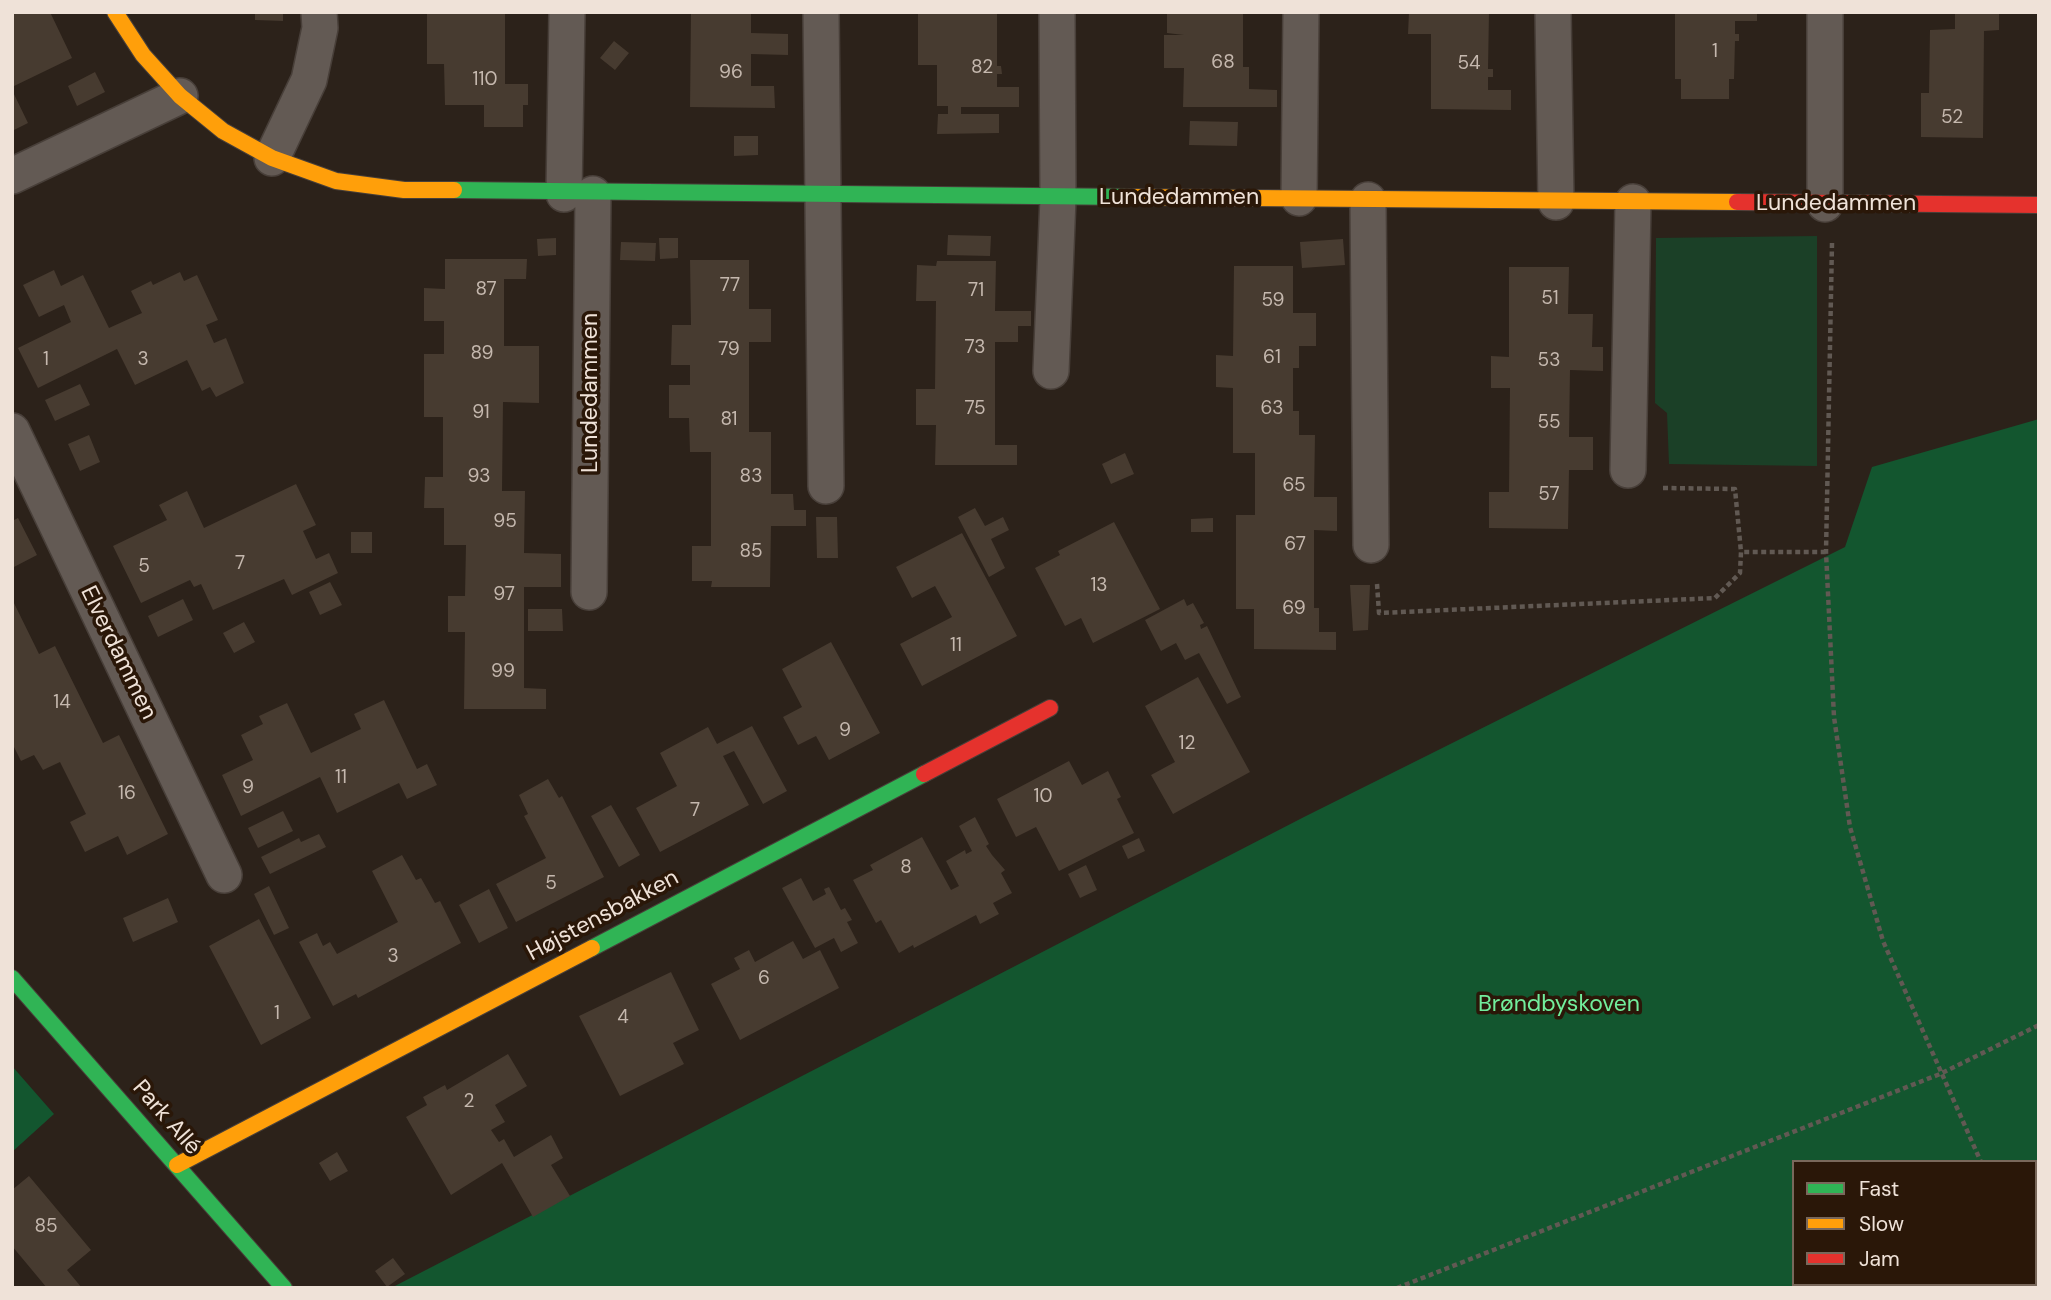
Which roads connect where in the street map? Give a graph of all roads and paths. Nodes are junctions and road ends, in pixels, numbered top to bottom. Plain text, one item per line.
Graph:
1 (115, 12) edge
2 (319, 12) edge
3 (567, 12) edge
4 (821, 12) edge
5 (1057, 12) edge
6 (1301, 12) edge
7 (1553, 12) edge
8 (1825, 12) edge
9 (180, 96) junction
10 (272, 158) junction
11 (12, 176) edge
12 (579, 194) junction
13 (822, 196) junction
14 (1058, 198) junction
15 (1299, 198) junction
16 (1368, 200) junction
17 (1556, 202) junction
18 (1633, 202) junction
19 (1825, 204) junction
20 (2039, 205) edge
21 (1051, 371) dead end
22 (12, 431) edge
23 (1628, 470) joint
24 (826, 486) dead end
25 (1371, 545) joint
26 (1741, 552) junction
27 (1826, 552) junction
28 (589, 592) dead end
29 (1050, 708) dead end
30 (224, 875) dead end
31 (12, 978) edge
32 (2039, 1025) edge
33 (1940, 1074) junction
34 (1980, 1160) edge
35 (177, 1165) junction
36 (284, 1288) edge
37 (1397, 1288) edge

1 - 9 street, Lundedammen
2 - 10 street
3 - 12 street, Lundedammen
4 - 13 street
5 - 14 street
6 - 15 street
7 - 17 street
8 - 19 street
9 - 10 street, Lundedammen
9 - 11 street
10 - 12 street, Lundedammen
12 - 13 street, Lundedammen
12 - 28 street, Lundedammen
13 - 14 street, Lundedammen
13 - 24 street
14 - 15 street, Lundedammen
14 - 21 street
15 - 16 street, Lundedammen
16 - 17 street, Lundedammen
16 - 25 street
17 - 18 street, Lundedammen
18 - 19 street, Lundedammen
18 - 23 street
19 - 20 street, Lundedammen
19 - 27 path
22 - 30 street, Elverdammen
23 - 26 path
25 - 26 path
26 - 27 path
27 - 33 path
29 - 35 street, Højstensbakken
31 - 35 street, Park Allé
32 - 33 path
33 - 34 path
33 - 37 path
35 - 36 street, Park Allé

